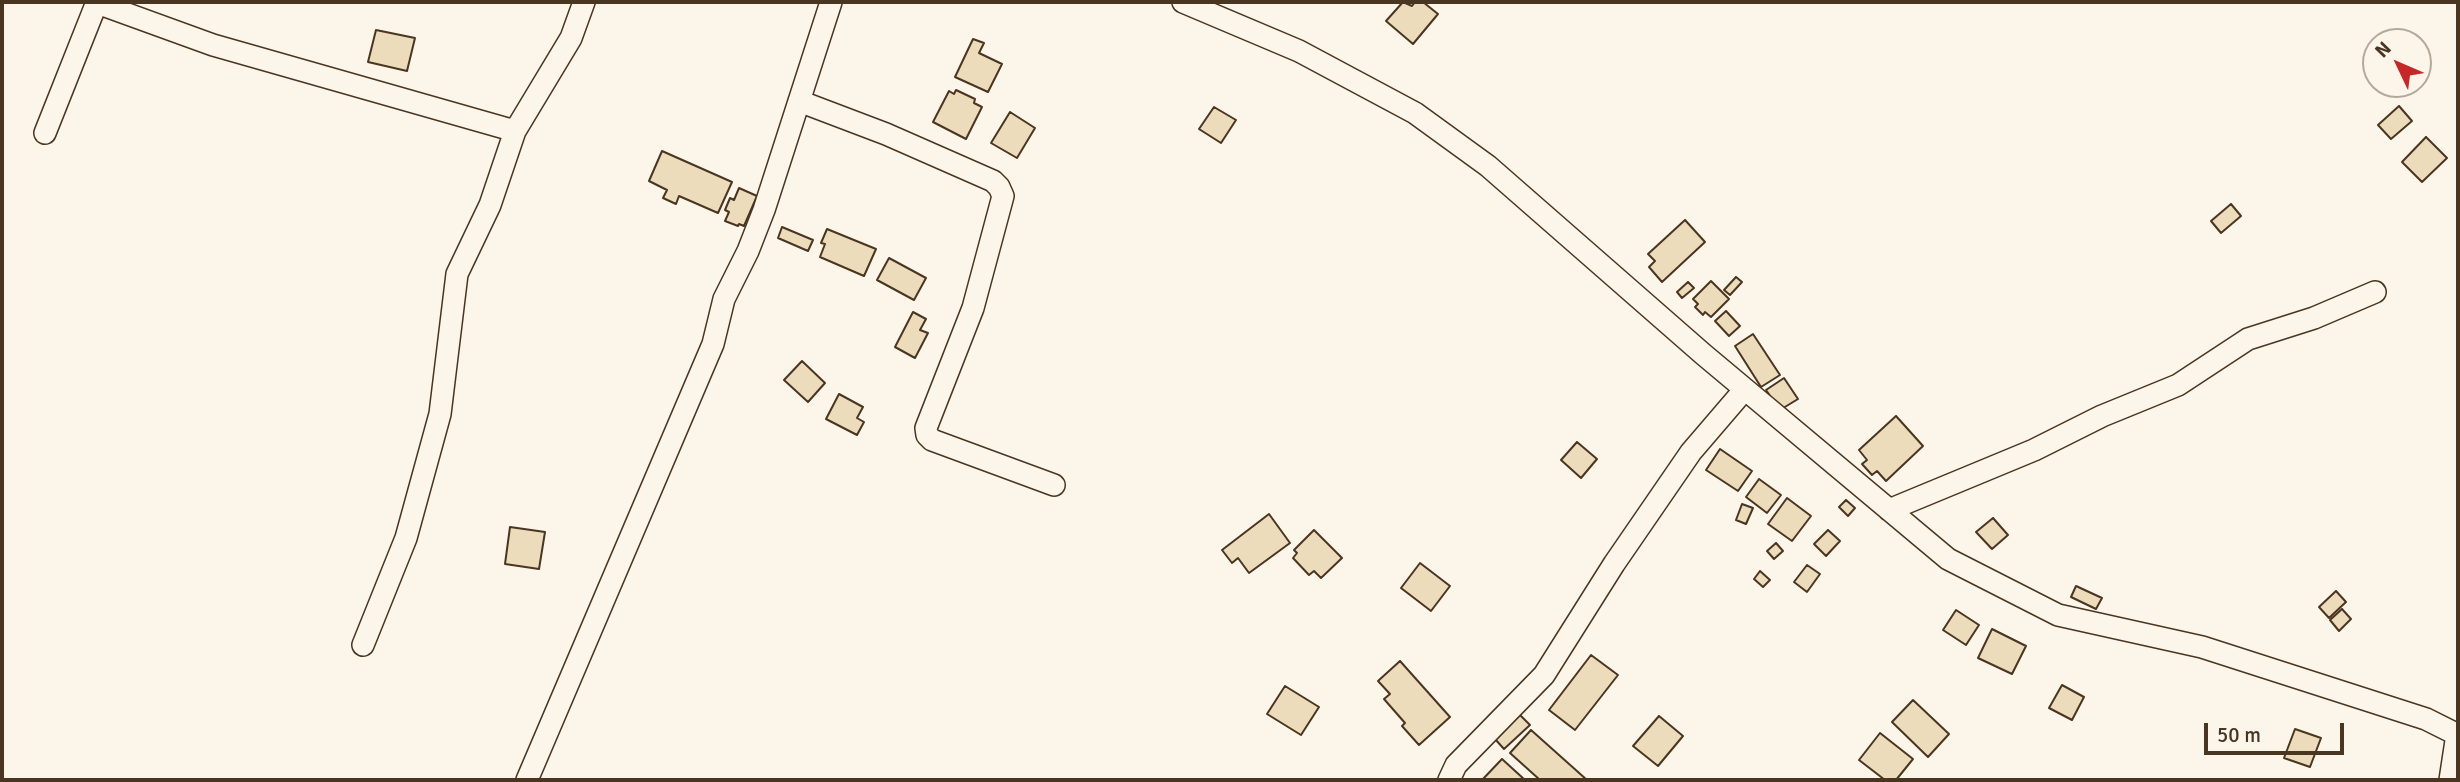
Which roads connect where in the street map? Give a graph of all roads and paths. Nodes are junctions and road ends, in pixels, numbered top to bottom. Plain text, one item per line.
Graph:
1 (97, 2) edge
2 (584, 2) edge
3 (831, 2) edge
4 (1184, 2) edge
5 (799, 101) junction
6 (515, 131) junction
7 (45, 133) dead end
8 (2375, 292) dead end
9 (1745, 389) junction
10 (1054, 485) dead end
11 (1889, 510) junction
12 (363, 645) dead end
13 (2457, 734) edge
14 (527, 780) edge
15 (1449, 780) edge
16 (2450, 780) edge

1 - 6 street
1 - 7 street
2 - 6 street
3 - 5 street
4 - 9 street
5 - 10 street
5 - 14 street
6 - 12 street
8 - 11 street
9 - 11 street
9 - 15 street
11 - 13 street
13 - 16 street

